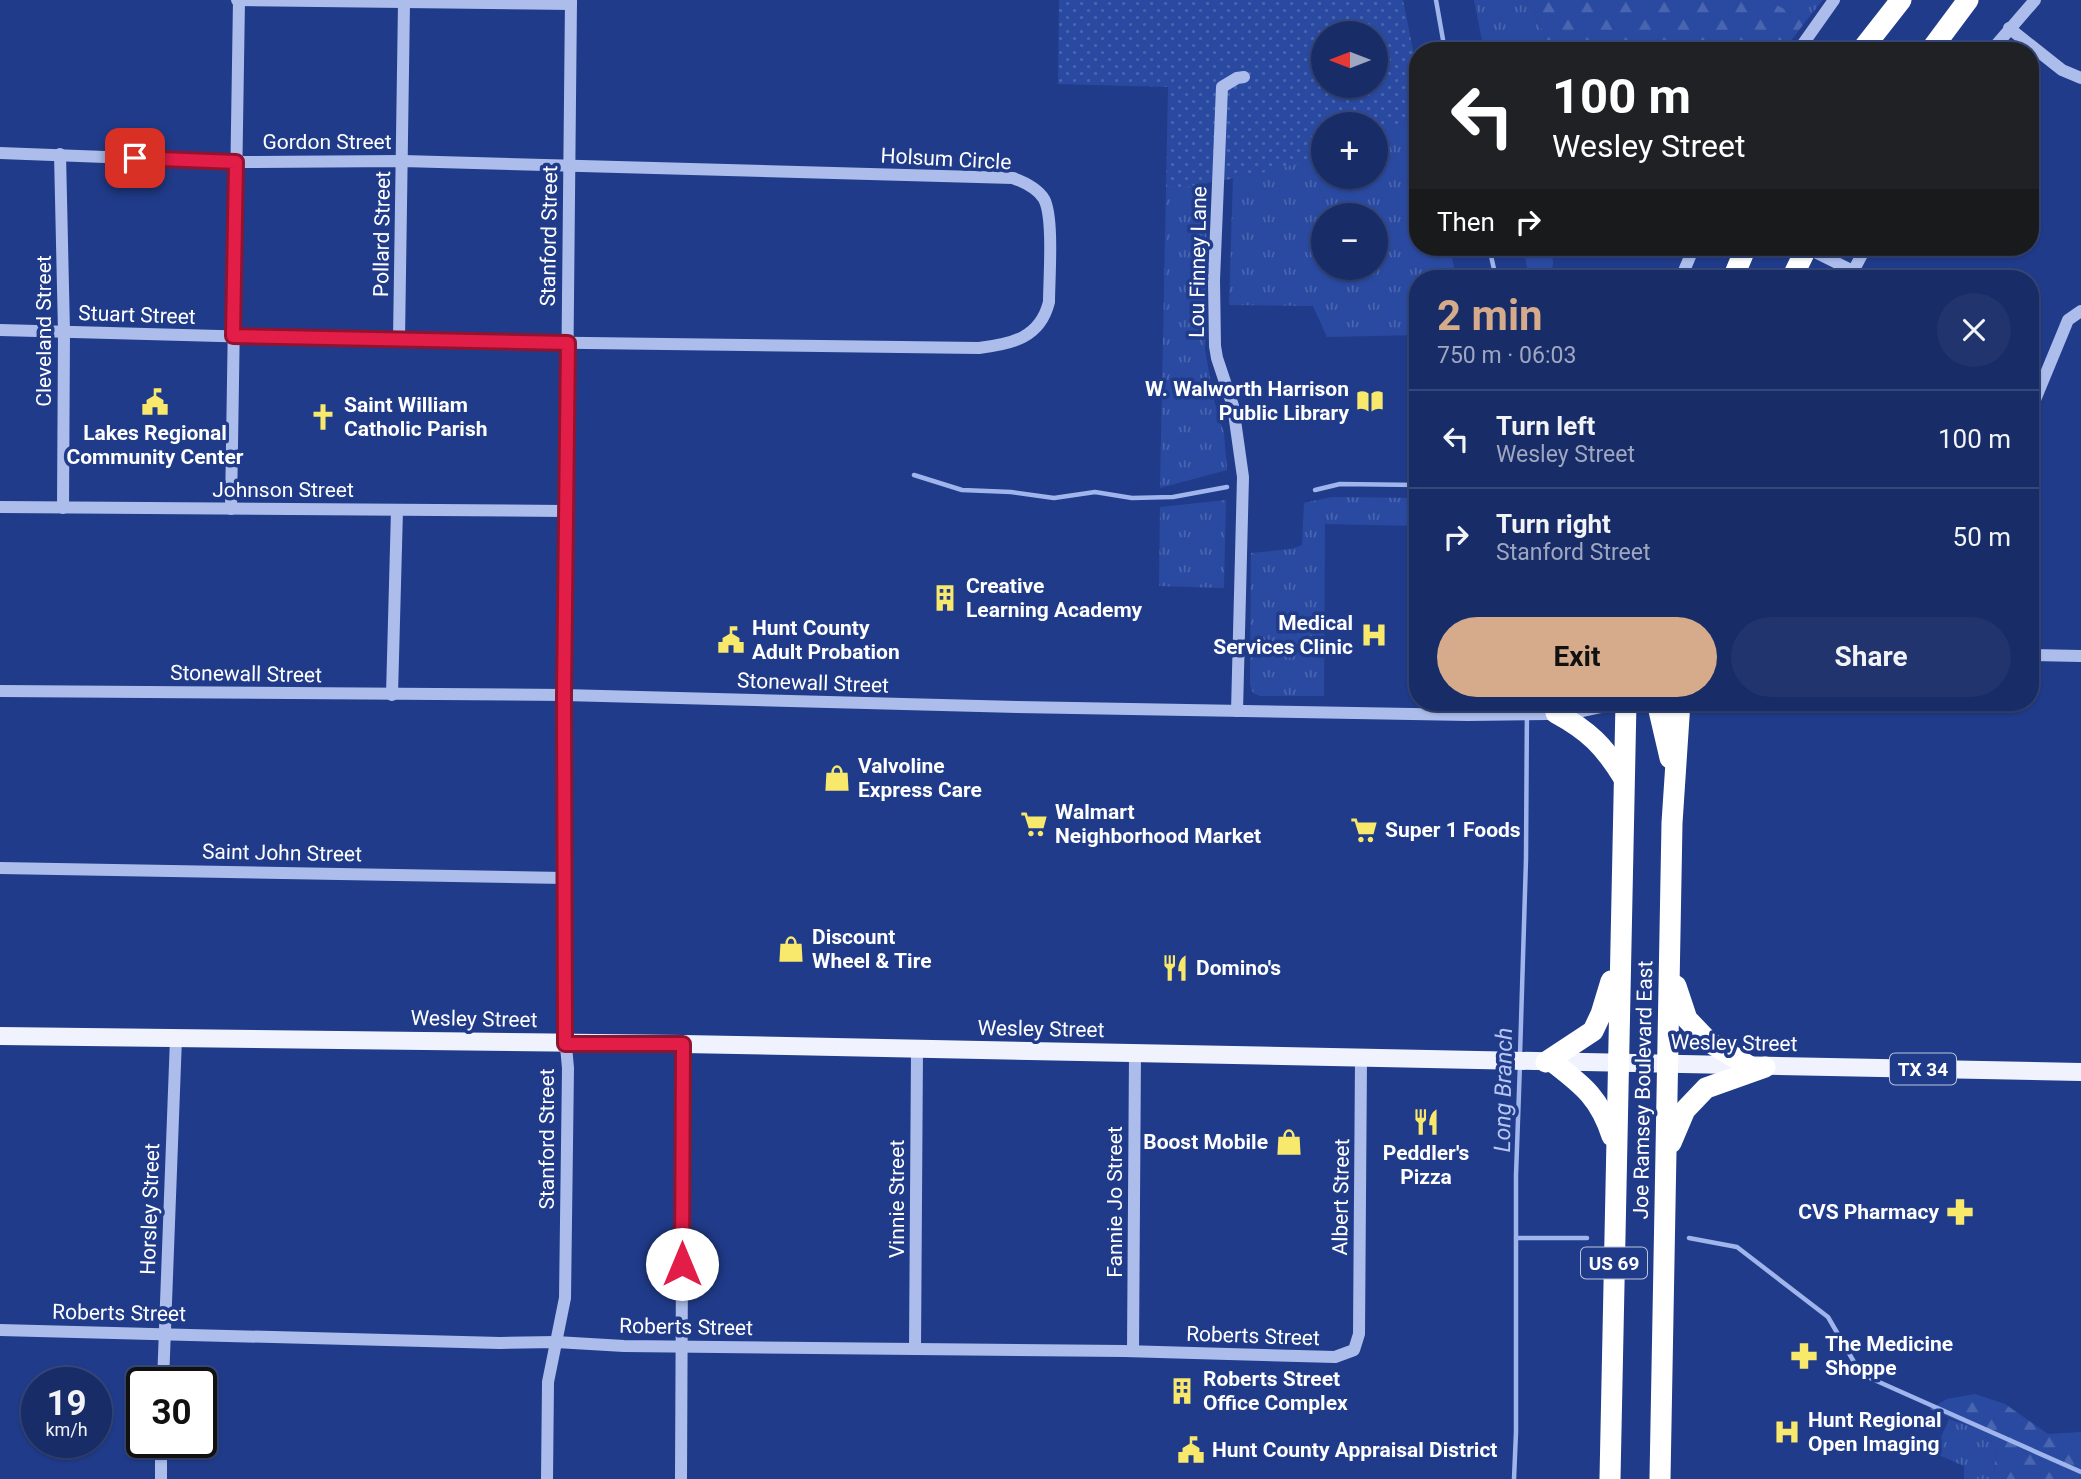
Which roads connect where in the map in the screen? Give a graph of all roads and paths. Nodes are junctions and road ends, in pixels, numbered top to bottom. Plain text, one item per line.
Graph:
1 (238, 0) edge
2 (1835, 0) edge
3 (1901, 0) edge
4 (1968, 0) edge
5 (2035, 0) edge
6 (571, 2) edge
7 (404, 3) junction
8 (2009, 28) junction
9 (1805, 42) edge
10 (1867, 42) edge
11 (1937, 42) edge
12 (1998, 42) edge
13 (2027, 42) edge
14 (2039, 52) edge
15 (1244, 78) dead end
16 (2081, 78) edge
17 (0, 153) edge
18 (60, 154) junction
19 (403, 160) junction
20 (236, 162) junction
21 (569, 167) junction
22 (1820, 256) edge
23 (1843, 270) edge
24 (2081, 311) edge
25 (0, 330) edge
26 (64, 332) junction
27 (233, 336) junction
28 (399, 340) junction
29 (568, 343) junction
30 (2039, 390) edge
31 (0, 507) edge
32 (63, 508) junction
33 (231, 509) junction
34 (397, 510) junction
35 (566, 511) junction
36 (2039, 655) edge
37 (2081, 656) edge
38 (0, 691) edge
39 (392, 695) junction
40 (564, 695) junction
41 (1237, 711) junction
42 (1583, 711) edge
43 (1625, 711) edge
44 (1659, 711) edge
45 (1679, 711) edge
46 (1552, 714) junction
47 (1623, 777) junction
48 (1674, 778) junction
49 (0, 868) edge
50 (564, 878) junction
51 (1619, 955) junction
52 (1670, 966) junction
53 (0, 1035) edge
54 (176, 1038) junction
55 (565, 1044) junction
56 (683, 1044) junction
57 (917, 1050) junction
58 (1135, 1054) junction
59 (1361, 1059) junction
60 (1547, 1062) junction
61 (1618, 1063) junction
62 (1668, 1065) junction
63 (1757, 1066) junction
64 (2081, 1072) edge
65 (1616, 1146) junction
66 (1666, 1151) junction
67 (0, 1331) edge
68 (164, 1333) junction
69 (1359, 1334) joint
70 (556, 1342) junction
71 (682, 1346) junction
72 (915, 1349) junction
73 (1133, 1351) junction
74 (163, 1367) edge
75 (161, 1458) edge
76 (1607, 1473) edge
77 (161, 1479) edge
78 (547, 1479) edge
79 (681, 1479) edge
80 (1660, 1479) edge

1 - 7 street
1 - 20 street
2 - 9 street
3 - 10 highway
4 - 11 highway
5 - 8 street
6 - 7 street
6 - 21 street, Stanford Street
7 - 19 street, Pollard Street
8 - 12 street
8 - 13 street
14 - 16 street
15 - 41 street, Lou Finney Lane
17 - 18 street, Gordon Street
18 - 20 street, Gordon Street
18 - 26 street, Cleveland Street
19 - 20 street, Gordon Street
19 - 21 street, Gordon Street
19 - 28 street, Pollard Street
20 - 27 street
21 - 29 street, Stanford Street
21 - 29 street, Holsum Circle
22 - 23 street
24 - 30 street
25 - 26 street, Stuart Street
26 - 27 street, Stuart Street
26 - 32 street, Cleveland Street
27 - 28 street, Stuart Street
27 - 33 street
28 - 29 street, Stuart Street
29 - 35 street, Stanford Street
31 - 32 street, Johnson Street
32 - 33 street, Johnson Street
33 - 34 street, Johnson Street
34 - 35 street, Johnson Street
34 - 39 street
35 - 40 street, Stanford Street
36 - 37 street
38 - 39 street, Stonewall Street
39 - 40 street, Stonewall Street
40 - 41 street, Stonewall Street
40 - 50 street, Stanford Street
41 - 46 street, Stonewall Street
42 - 46 street, Stonewall Street
43 - 47 highway, Joe Ramsey Boulevard East / US 69
44 - 48 highway
45 - 48 highway, Joe Ramsey Boulevard East / US 69
46 - 47 highway
47 - 51 highway, Joe Ramsey Boulevard East / US 69
48 - 52 highway, Joe Ramsey Boulevard East / US 69
49 - 50 street, Saint John Street
50 - 55 street, Stanford Street
51 - 60 highway
51 - 61 highway, Joe Ramsey Boulevard East / US 69
52 - 62 highway, Joe Ramsey Boulevard East / US 69
52 - 63 highway
53 - 54 main road, Wesley Street / TX 34
54 - 55 main road, Wesley Street / TX 34
54 - 68 street, Horsley Street
55 - 56 main road, Wesley Street / TX 34
55 - 70 street, Stanford Street
56 - 57 main road, Wesley Street / TX 34
56 - 71 street
57 - 58 main road, Wesley Street / TX 34
57 - 72 street, Vinnie Street
58 - 59 main road, Wesley Street / TX 34
58 - 73 street, Fannie Jo Street
59 - 60 main road, Wesley Street / TX 34
59 - 69 street, Albert Street
60 - 61 main road, Wesley Street / TX 34
60 - 65 highway
61 - 62 main road, Wesley Street / TX 34
61 - 65 highway, Joe Ramsey Boulevard East / US 69
62 - 63 main road, Wesley Street / TX 34
62 - 66 highway, Joe Ramsey Boulevard East / US 69
63 - 64 main road, Wesley Street / TX 34
63 - 66 highway
65 - 76 highway, Joe Ramsey Boulevard East / US 69
66 - 80 highway, Joe Ramsey Boulevard East / US 69
67 - 68 street, Roberts Street
68 - 70 street, Roberts Street
68 - 74 street, Horsley Street
69 - 73 street, Roberts Street
70 - 71 street, Roberts Street
70 - 78 street, Stanford Street
71 - 72 street, Roberts Street
71 - 79 street
72 - 73 street, Roberts Street
75 - 77 street

